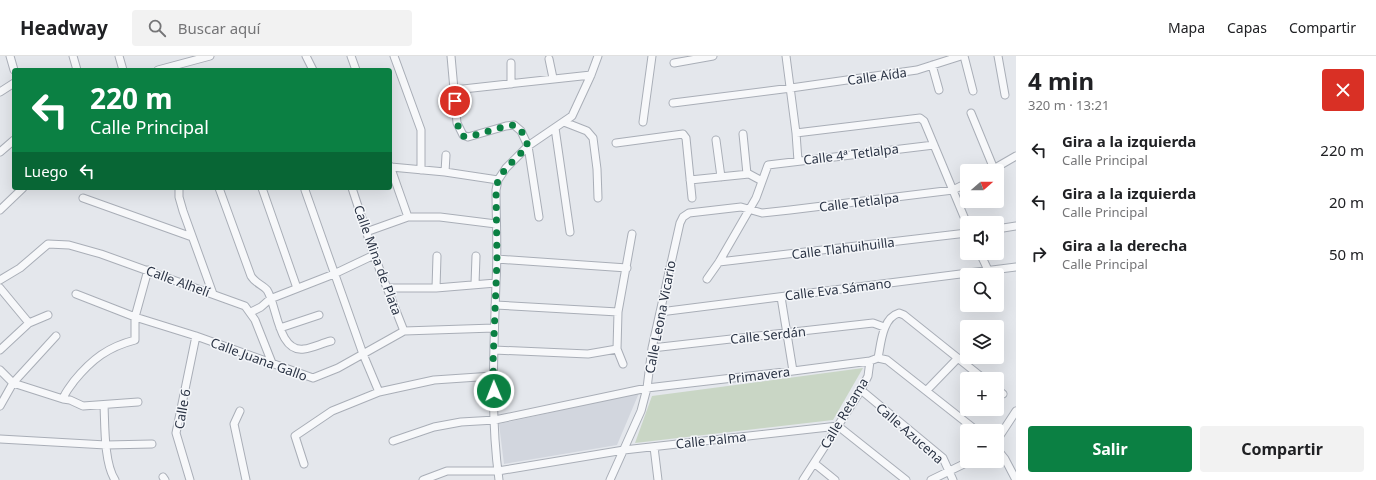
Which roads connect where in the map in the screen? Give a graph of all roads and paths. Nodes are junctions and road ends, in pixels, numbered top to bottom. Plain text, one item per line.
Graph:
1 (10, 56) edge
2 (73, 56) edge
3 (119, 56) edge
4 (210, 56) edge
5 (316, 56) edge
6 (351, 56) edge
7 (394, 56) edge
8 (451, 56) edge
9 (598, 56) edge
10 (652, 56) edge
11 (713, 56) edge
12 (786, 56) edge
13 (961, 56) edge
14 (964, 56) edge
15 (998, 56) edge
16 (308, 58) edge
17 (549, 59) dead end
18 (512, 63) dead end
19 (674, 63) dead end
20 (932, 66) junction
21 (13, 68) edge
22 (76, 68) edge
23 (122, 68) edge
24 (165, 68) edge
25 (312, 68) edge
26 (355, 68) edge
27 (591, 75) junction
28 (553, 78) junction
29 (12, 84) edge
30 (511, 84) junction
31 (791, 88) junction
32 (454, 90) junction
33 (939, 90) dead end
34 (973, 91) dead end
35 (0, 92) edge
36 (1004, 95) dead end
37 (673, 102) dead end
38 (971, 113) dead end
39 (564, 122) junction
40 (643, 122) dead end
41 (555, 128) junction
42 (796, 133) junction
43 (743, 134) dead end
44 (716, 140) dead end
45 (12, 142) edge
46 (616, 143) dead end
47 (934, 145) junction
48 (528, 146) junction
49 (0, 152) edge
50 (446, 155) dead end
51 (1016, 156) edge
52 (798, 160) junction
53 (990, 164) edge
54 (1002, 164) edge
55 (392, 167) edge
56 (421, 170) junction
57 (445, 172) junction
58 (392, 173) edge
59 (747, 174) junction
60 (721, 177) junction
61 (498, 180) junction
62 (690, 180) junction
63 (762, 182) junction
64 (960, 186) edge
65 (22, 190) edge
66 (179, 190) edge
67 (220, 190) edge
68 (263, 190) edge
69 (305, 190) dead end
70 (353, 190) edge
71 (953, 190) junction
72 (83, 198) dead end
73 (598, 198) dead end
74 (692, 198) dead end
75 (750, 209) junction
76 (0, 210) edge
77 (964, 216) edge
78 (408, 217) junction
79 (539, 217) dead end
80 (496, 224) junction
81 (1016, 226) edge
82 (1004, 228) edge
83 (366, 232) junction
84 (570, 232) dead end
85 (960, 233) edge
86 (632, 234) dead end
87 (192, 237) junction
88 (374, 255) junction
89 (437, 256) dead end
90 (476, 256) dead end
91 (497, 259) junction
92 (719, 262) junction
93 (1016, 267) edge
94 (627, 268) junction
95 (1004, 268) edge
96 (148, 270) junction
97 (334, 274) junction
98 (960, 274) edge
99 (707, 279) dead end
100 (0, 280) edge
101 (496, 283) junction
102 (475, 284) junction
103 (0, 288) edge
104 (297, 288) junction
105 (387, 288) junction
106 (436, 288) junction
107 (76, 294) dead end
108 (214, 294) junction
109 (781, 297) junction
110 (270, 299) junction
111 (495, 305) junction
112 (251, 312) junction
113 (618, 312) junction
114 (660, 312) junction
115 (48, 315) dead end
116 (319, 315) dead end
117 (135, 317) junction
118 (29, 323) junction
119 (884, 327) junction
120 (280, 328) junction
121 (494, 328) junction
122 (404, 331) junction
123 (786, 333) junction
124 (56, 336) dead end
125 (196, 336) junction
126 (331, 341) dead end
127 (652, 348) junction
128 (617, 349) junction
129 (0, 350) edge
130 (494, 350) junction
131 (363, 354) junction
132 (878, 358) junction
133 (958, 358) junction
134 (870, 361) junction
135 (272, 363) junction
136 (623, 364) dead end
137 (0, 370) edge
138 (793, 371) junction
139 (975, 372) edge
140 (493, 376) junction
141 (13, 383) junction
142 (647, 388) junction
143 (861, 390) junction
144 (927, 390) junction
145 (378, 392) junction
146 (63, 399) junction
147 (138, 402) dead end
148 (104, 405) junction
149 (0, 406) edge
150 (240, 411) dead end
151 (1016, 411) edge
152 (495, 420) junction
153 (968, 424) edge
154 (838, 426) junction
155 (1004, 429) edge
156 (0, 439) edge
157 (392, 441) dead end
158 (152, 444) dead end
159 (106, 445) junction
160 (654, 447) junction
161 (624, 450) junction
162 (1004, 459) edge
163 (814, 463) junction
164 (304, 464) dead end
165 (960, 466) edge
166 (498, 471) junction
167 (949, 471) junction
168 (115, 480) edge
169 (190, 480) edge
170 (246, 480) edge
171 (423, 480) edge
172 (499, 480) edge
173 (610, 480) edge
174 (658, 480) edge
175 (803, 480) edge
176 (835, 480) edge
177 (906, 480) edge
178 (931, 480) edge
179 (952, 480) edge
180 (1016, 480) edge

1 - 21 street
2 - 22 street
3 - 23 street
4 - 24 street
5 - 16 street
6 - 26 street
7 - 56 street
8 - 32 street
9 - 27 street
10 - 40 street
11 - 19 street
12 - 31 street
13 - 20 street, Calle Aída
14 - 34 street
15 - 36 street
16 - 25 street
17 - 28 street
18 - 30 street
20 - 31 street, Calle Aída
20 - 33 street
27 - 28 street
27 - 39 street
28 - 30 street
29 - 35 street
30 - 32 street
31 - 37 street, Calle Aída
31 - 42 street
32 - 48 street
38 - 53 street
39 - 41 street
39 - 73 street
41 - 48 street
41 - 84 street
42 - 47 street
42 - 52 street
43 - 59 street
44 - 60 street
45 - 49 street
46 - 62 street
47 - 52 street, Calle 4ª Tetlalpa
47 - 71 street
48 - 61 street
48 - 79 street
50 - 57 street
51 - 54 street
52 - 63 street, Calle 4ª Tetlalpa
55 - 56 street
56 - 57 street
57 - 61 street
58 - 78 street
59 - 60 street
59 - 63 street
60 - 62 street
61 - 80 street
62 - 74 street
63 - 75 street
64 - 71 street, Calle Tetlalpa
65 - 76 street
66 - 87 street
67 - 110 street
68 - 104 street
69 - 97 street
70 - 83 street, Calle Mina de Plata
71 - 75 street, Calle Tetlalpa
71 - 77 street
72 - 87 street
75 - 92 street
75 - 114 street, Calle Leona Vicario
78 - 80 street
78 - 83 street
80 - 91 street
81 - 82 street
83 - 88 street, Calle Mina de Plata
85 - 92 street, Calle Tlahuihuilla
86 - 94 street
87 - 108 street
88 - 97 street
88 - 105 street, Calle Mina de Plata
89 - 106 street
90 - 102 street
91 - 94 street
91 - 101 street
92 - 99 street
93 - 95 street, Calle Eva Sámano
94 - 113 street
96 - 100 street, Calle Alhelí
96 - 108 street, Calle Alhelí
96 - 117 street
97 - 104 street
97 - 131 street
98 - 109 street, Calle Eva Sámano
101 - 102 street
101 - 111 street
102 - 106 street
103 - 118 street
104 - 110 street
105 - 106 street
105 - 122 street, Calle Mina de Plata
107 - 117 street, Calle Juana Gallo
108 - 112 street, Calle Alhelí
109 - 114 street, Calle Eva Sámano
109 - 123 street
110 - 112 street
110 - 120 street
111 - 113 street
111 - 121 street
112 - 135 street
113 - 128 street
114 - 127 street, Calle Leona Vicario
115 - 118 street
116 - 120 street
117 - 125 street, Calle Juana Gallo
117 - 146 street
118 - 129 street
119 - 123 street, Calle Serdán
119 - 132 street
119 - 133 street
120 - 126 street
121 - 122 street, Calle Juana Gallo
121 - 130 street
122 - 131 street, Calle Juana Gallo
123 - 127 street, Calle Serdán
123 - 138 street
124 - 141 street
125 - 135 street, Calle Juana Gallo
125 - 169 street, Calle 6
127 - 142 street, Calle Leona Vicario
128 - 130 street
128 - 136 street
130 - 140 street
131 - 135 street, Calle Juana Gallo
131 - 145 street
132 - 134 street, Calle Retama
132 - 144 street
133 - 139 street
133 - 144 street
134 - 138 street, Primavera
134 - 143 street, Calle Retama
137 - 141 street
138 - 142 street, Primavera
140 - 145 street
140 - 152 street
141 - 146 street
141 - 149 street
142 - 152 street, Primavera
142 - 161 street, Calle Leona Vicario
143 - 154 street, Calle Retama
143 - 167 street, Calle Azucena
144 - 153 street
145 - 164 street
146 - 148 street
147 - 148 street
148 - 159 street
150 - 170 street
151 - 155 street
152 - 157 street, Primavera
152 - 166 street
154 - 160 street, Calle Palma
154 - 163 street, Calle Retama
154 - 177 street
156 - 159 street
158 - 159 street
159 - 168 street
160 - 161 street, Calle Palma
160 - 174 street
161 - 166 street, Calle Palma
161 - 173 street, Calle Leona Vicario
162 - 180 street
163 - 175 street, Calle Retama
163 - 176 street
165 - 167 street
166 - 171 street, Calle Palma
166 - 172 street
167 - 178 street
167 - 179 street, Calle Azucena

